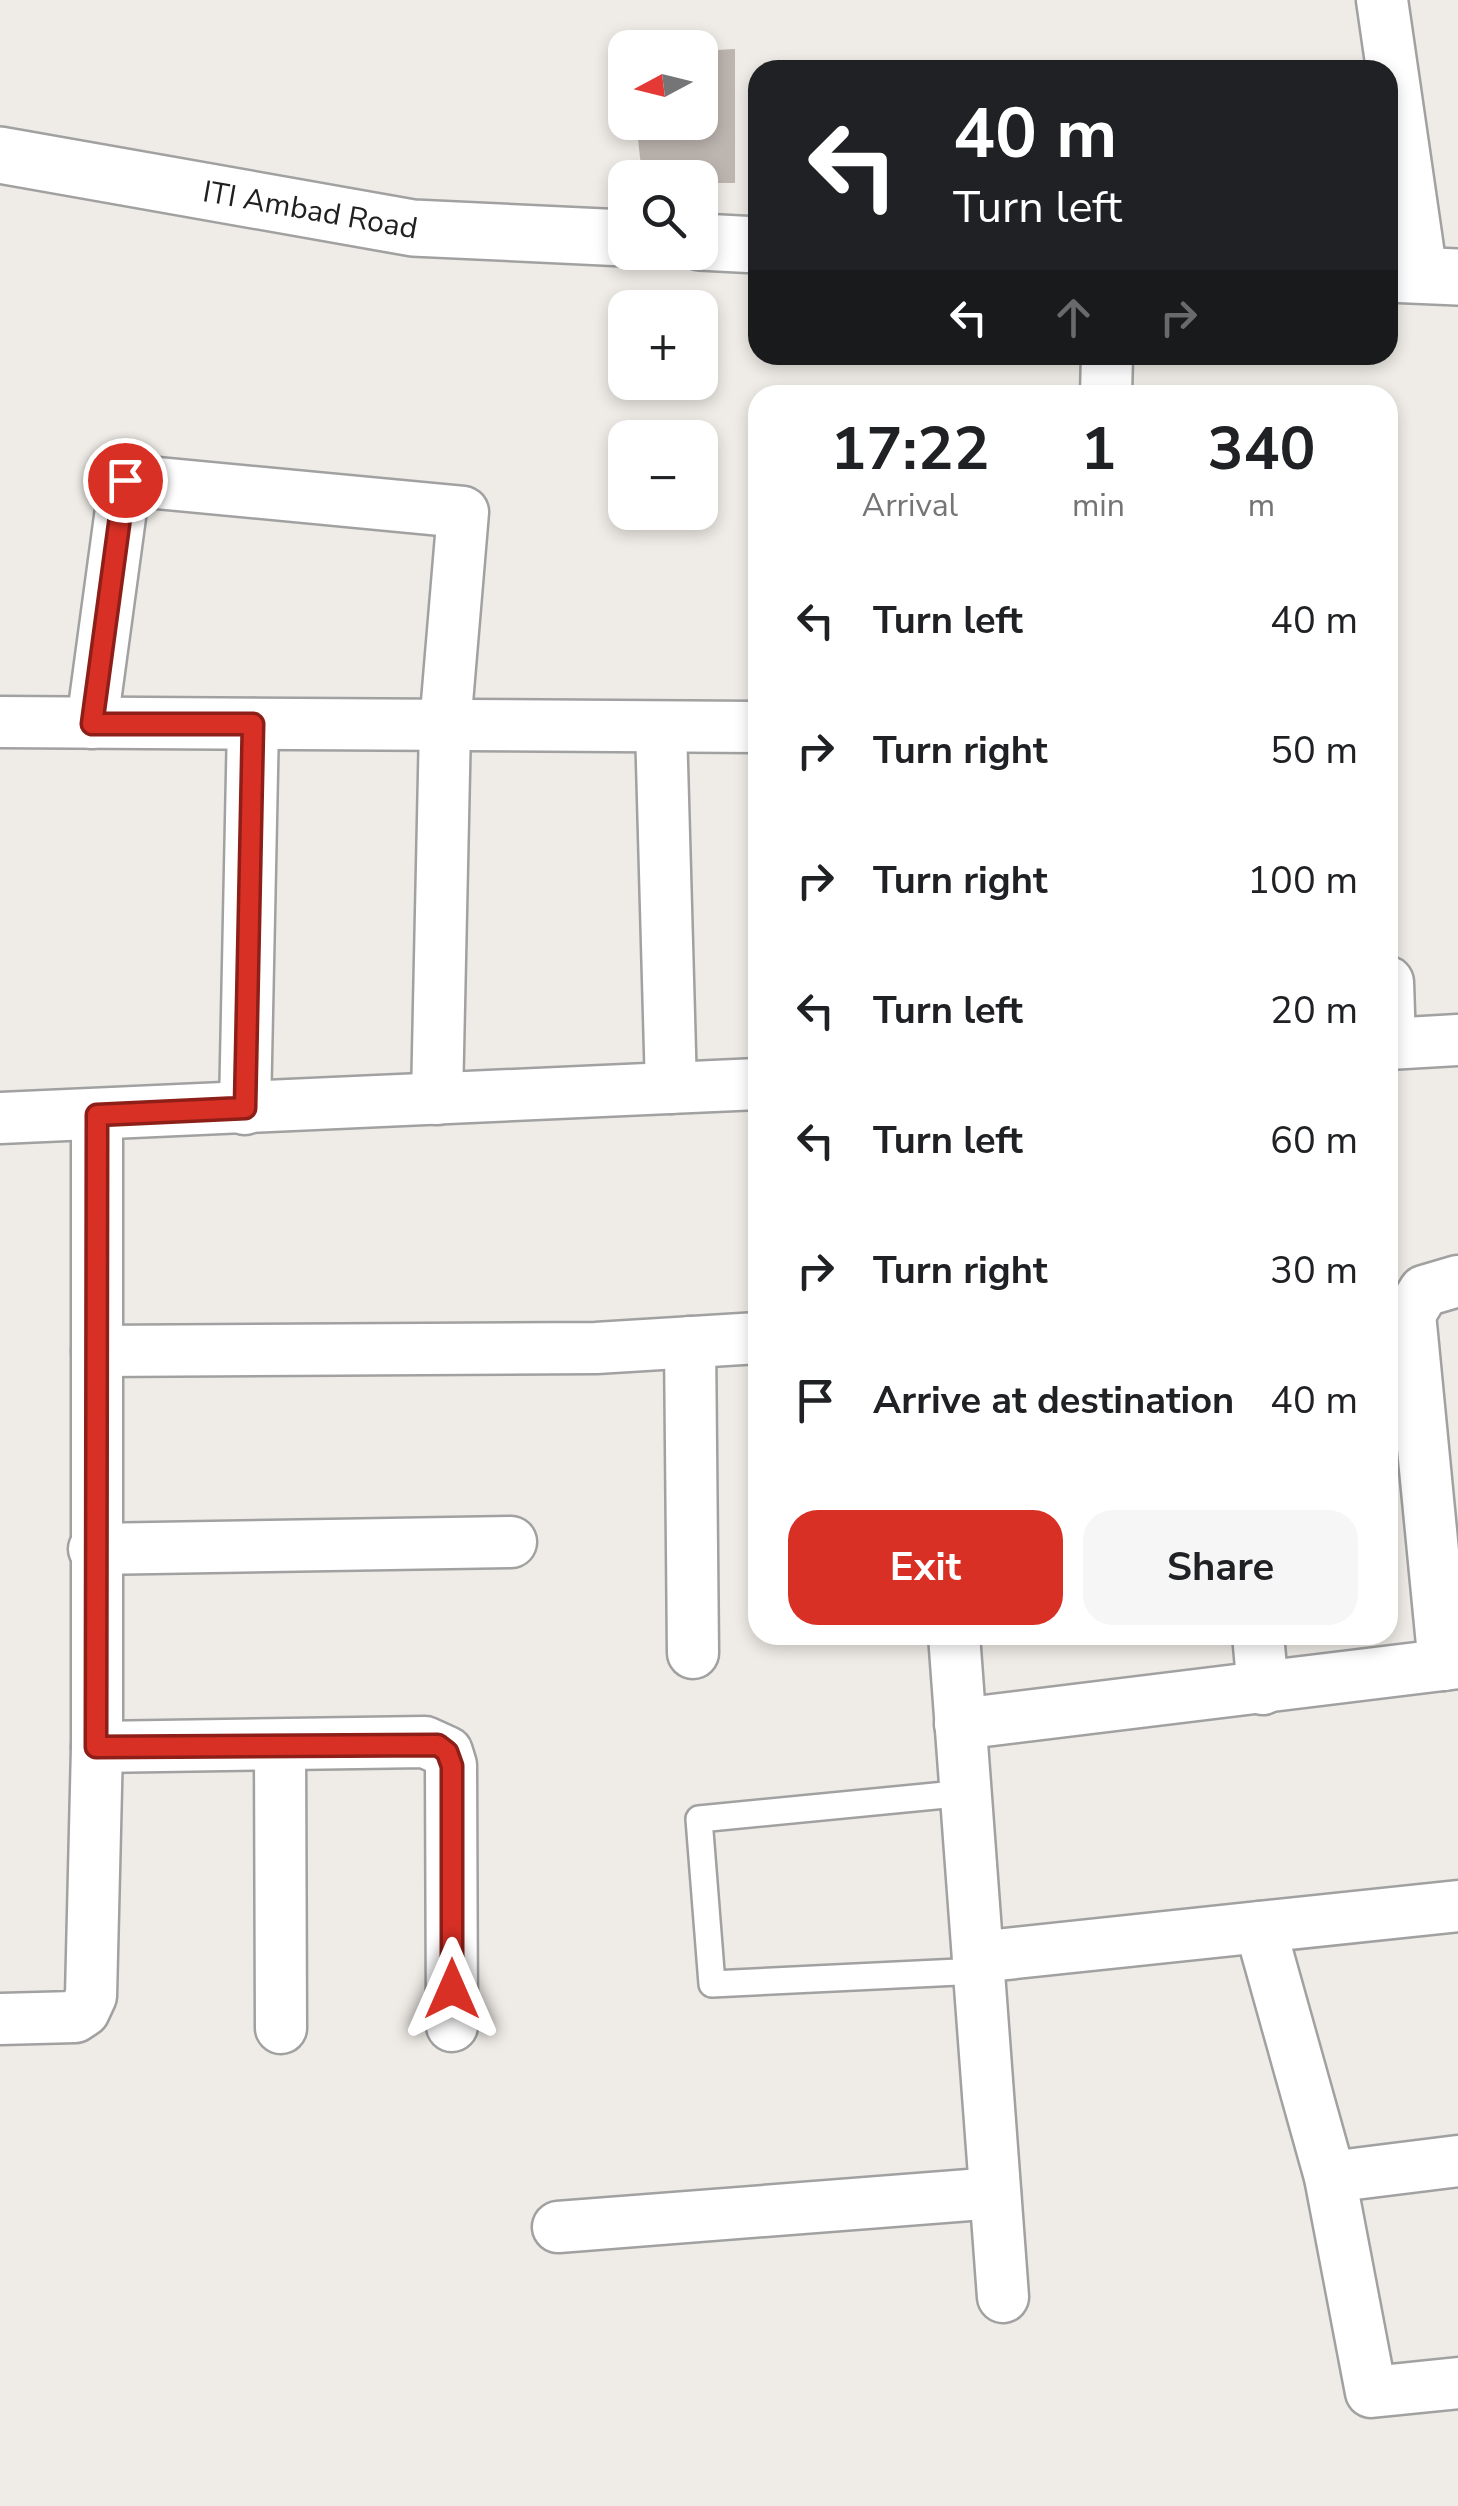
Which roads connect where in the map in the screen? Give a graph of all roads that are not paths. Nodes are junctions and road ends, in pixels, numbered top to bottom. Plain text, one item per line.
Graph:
1 (1382, 0) edge
2 (1391, 60) edge
3 (1398, 108) edge
4 (0, 154) edge
5 (608, 237) edge
6 (718, 243) edge
7 (748, 244) edge
8 (1423, 276) edge
9 (0, 722) edge
10 (92, 724) junction
11 (253, 724) junction
12 (445, 726) junction
13 (661, 727) junction
14 (748, 728) edge
15 (1458, 1040) edge
16 (1398, 1043) edge
17 (748, 1084) edge
18 (671, 1088) junction
19 (436, 1099) junction
20 (245, 1108) junction
21 (97, 1115) junction
22 (0, 1118) edge
23 (1458, 1281) edge
24 (748, 1339) edge
25 (690, 1342) junction
26 (97, 1350) junction
27 (512, 1542) dead end
28 (94, 1549) junction
29 (955, 1645) edge
30 (1259, 1645) edge
31 (693, 1653) dead end
32 (1451, 1664) edge
33 (1263, 1688) junction
34 (960, 1724) junction
35 (280, 1745) junction
36 (96, 1747) junction
37 (966, 1793) junction
38 (1458, 1906) edge
39 (1260, 1927) junction
40 (979, 1964) junction
41 (0, 2019) edge
42 (452, 2026) dead end
43 (281, 2028) dead end
44 (1458, 2162) edge
45 (1330, 2177) junction
46 (995, 2193) junction
47 (558, 2227) dead end
48 (1003, 2297) dead end
49 (1458, 2383) edge

1 - 2 street
3 - 8 street
4 - 5 street, ITI Ambad Road
6 - 7 street
9 - 10 street
10 - 11 street
10 - 12 street
11 - 12 street
11 - 20 street
12 - 13 street
12 - 19 street
13 - 14 street
13 - 18 street
15 - 16 street
17 - 18 street
18 - 19 street
19 - 20 street
20 - 21 street
21 - 22 street
21 - 26 street
23 - 32 street
24 - 25 street
25 - 26 street
25 - 31 street
26 - 28 street
27 - 28 street
28 - 36 street
29 - 34 street
30 - 33 street
32 - 33 street
33 - 34 street
34 - 37 street
35 - 36 street
35 - 42 street
35 - 43 street
36 - 41 street
37 - 40 street
37 - 40 lane
38 - 39 street
39 - 40 street
39 - 45 street
40 - 46 street
44 - 45 street
45 - 49 street
46 - 47 street
46 - 48 street

